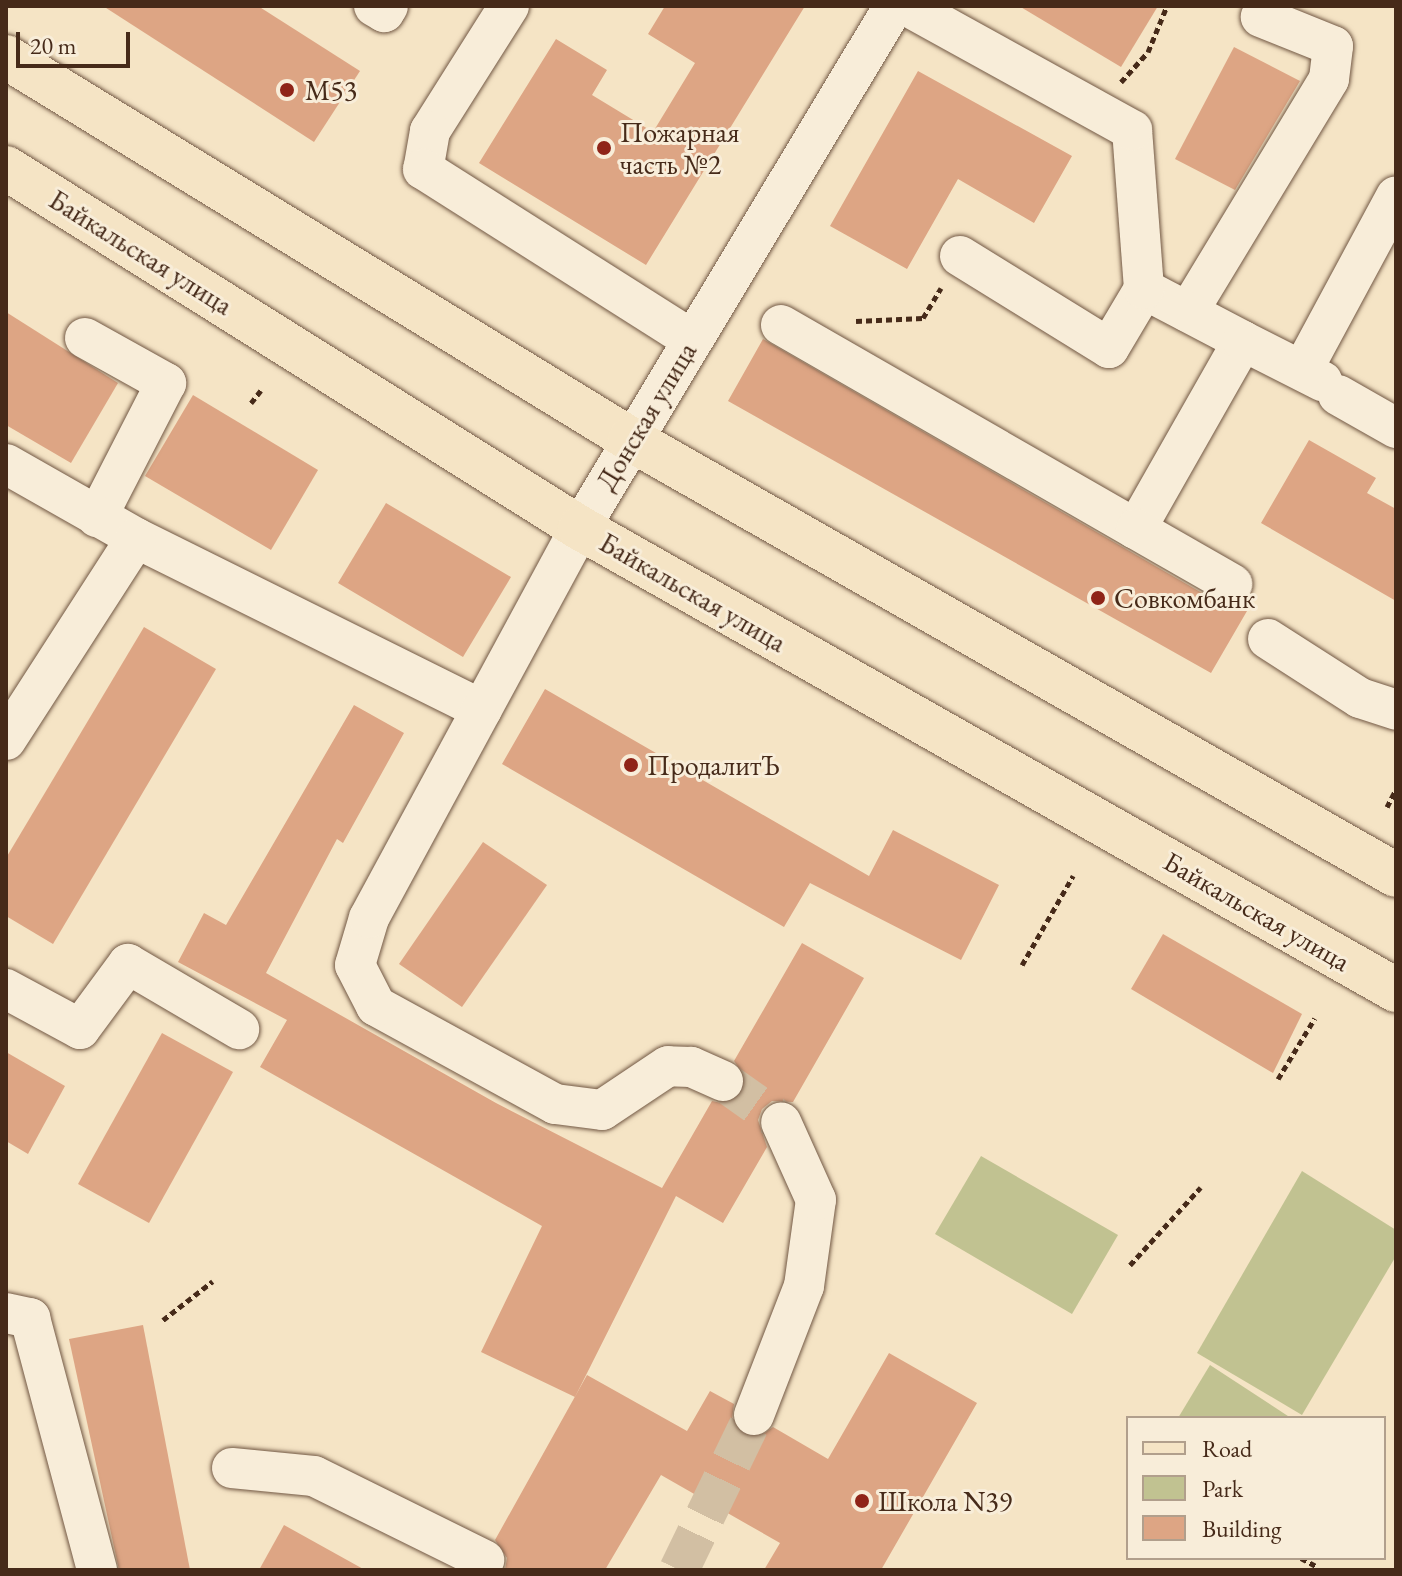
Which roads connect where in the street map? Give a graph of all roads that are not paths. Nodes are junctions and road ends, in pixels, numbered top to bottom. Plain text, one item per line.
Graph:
1 (374, 6) edge
2 (388, 6) edge
3 (509, 6) edge
4 (894, 6) edge
5 (907, 6) edge
6 (1261, 17) dead end
7 (6, 57) edge
8 (6, 168) edge
9 (1396, 196) edge
10 (960, 256) road end
11 (1144, 289) junction
12 (1188, 312) junction
13 (781, 325) dead end
14 (85, 338) dead end
15 (692, 340) junction
16 (1243, 341) junction
17 (1321, 382) junction
18 (1396, 428) edge
19 (630, 439) junction
20 (6, 464) edge
21 (97, 517) junction
22 (580, 528) junction
23 (1136, 529) junction
24 (136, 538) junction
25 (1232, 584) dead end
26 (1268, 639) dead end
27 (482, 710) junction
28 (1396, 710) edge
29 (6, 740) edge
30 (1396, 875) edge
31 (6, 989) edge
32 (1396, 990) edge
33 (239, 1029) dead end
34 (723, 1081) tunnel mouth
35 (781, 1122) tunnel mouth
36 (6, 1313) edge
37 (754, 1415) tunnel mouth
38 (232, 1468) dead end
39 (484, 1560) dead end
40 (97, 1570) edge

1 - 2 street
3 - 15 street
4 - 15 street, Донская улица
5 - 11 street
6 - 12 street
7 - 19 main road
8 - 22 main road, Байкальская улица
9 - 17 street
10 - 11 street
11 - 12 street
12 - 16 street
13 - 23 street
14 - 21 street
15 - 19 street, Донская улица
16 - 17 street
16 - 23 street
17 - 18 street
19 - 22 street, Донская улица
19 - 30 main road
20 - 21 street
21 - 24 street
22 - 27 street, Донская улица
22 - 32 main road, Байкальская улица
23 - 25 street
24 - 27 street
24 - 29 street
26 - 28 street
27 - 34 street, Донская улица
31 - 33 street
35 - 37 street
36 - 40 street
38 - 39 street

